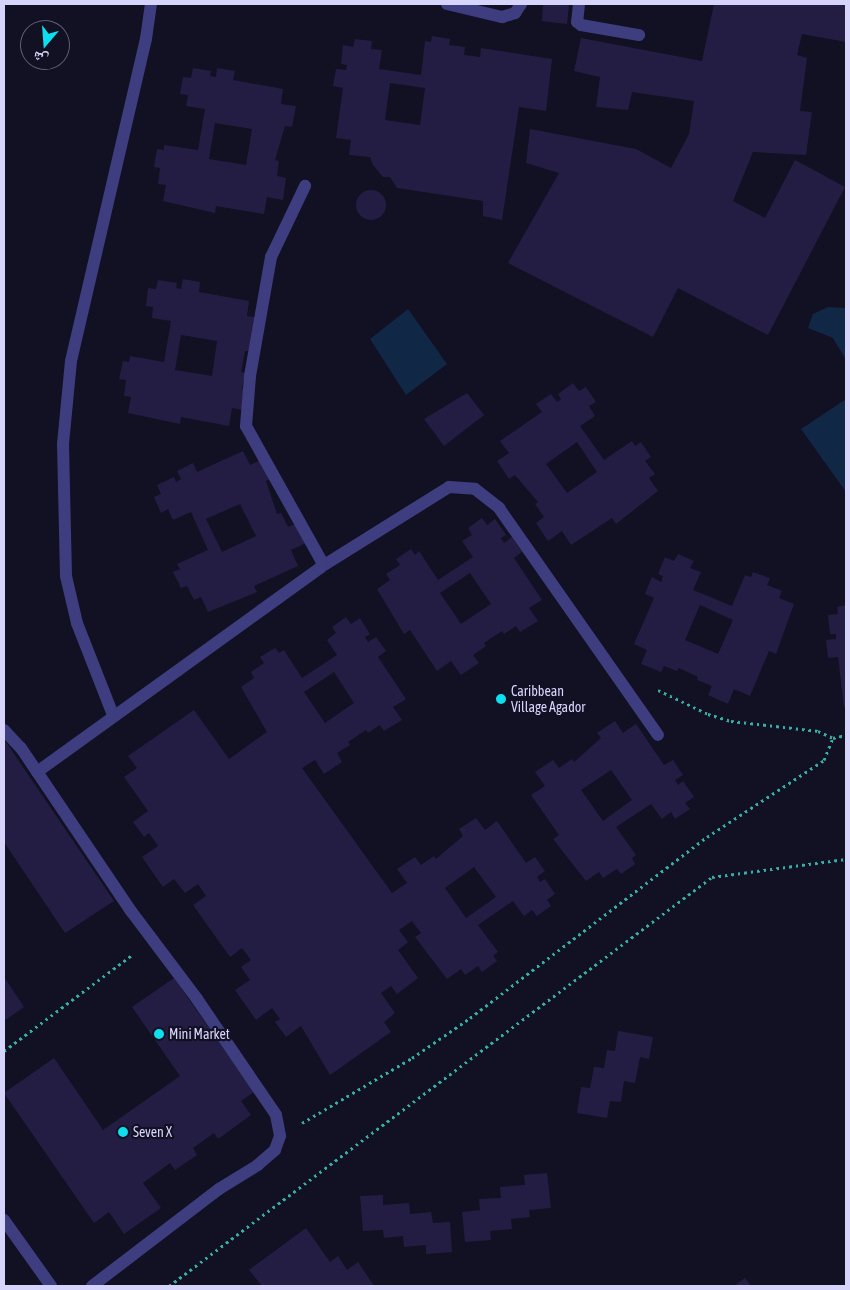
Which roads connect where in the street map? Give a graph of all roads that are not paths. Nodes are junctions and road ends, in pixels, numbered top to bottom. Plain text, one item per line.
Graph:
1 (151, 4) edge
2 (447, 4) edge
3 (521, 4) edge
4 (579, 4) edge
5 (640, 35) dead end
6 (304, 186) dead end
7 (321, 567) junction
8 (113, 715) junction
9 (4, 730) edge
10 (658, 735) dead end
11 (37, 772) junction
12 (4, 1220) edge
13 (51, 1286) edge
14 (92, 1286) edge

1 - 8 street
2 - 3 street
4 - 5 street
6 - 7 street
7 - 8 street
7 - 10 street
8 - 11 street
9 - 11 street
11 - 14 street
12 - 13 street

